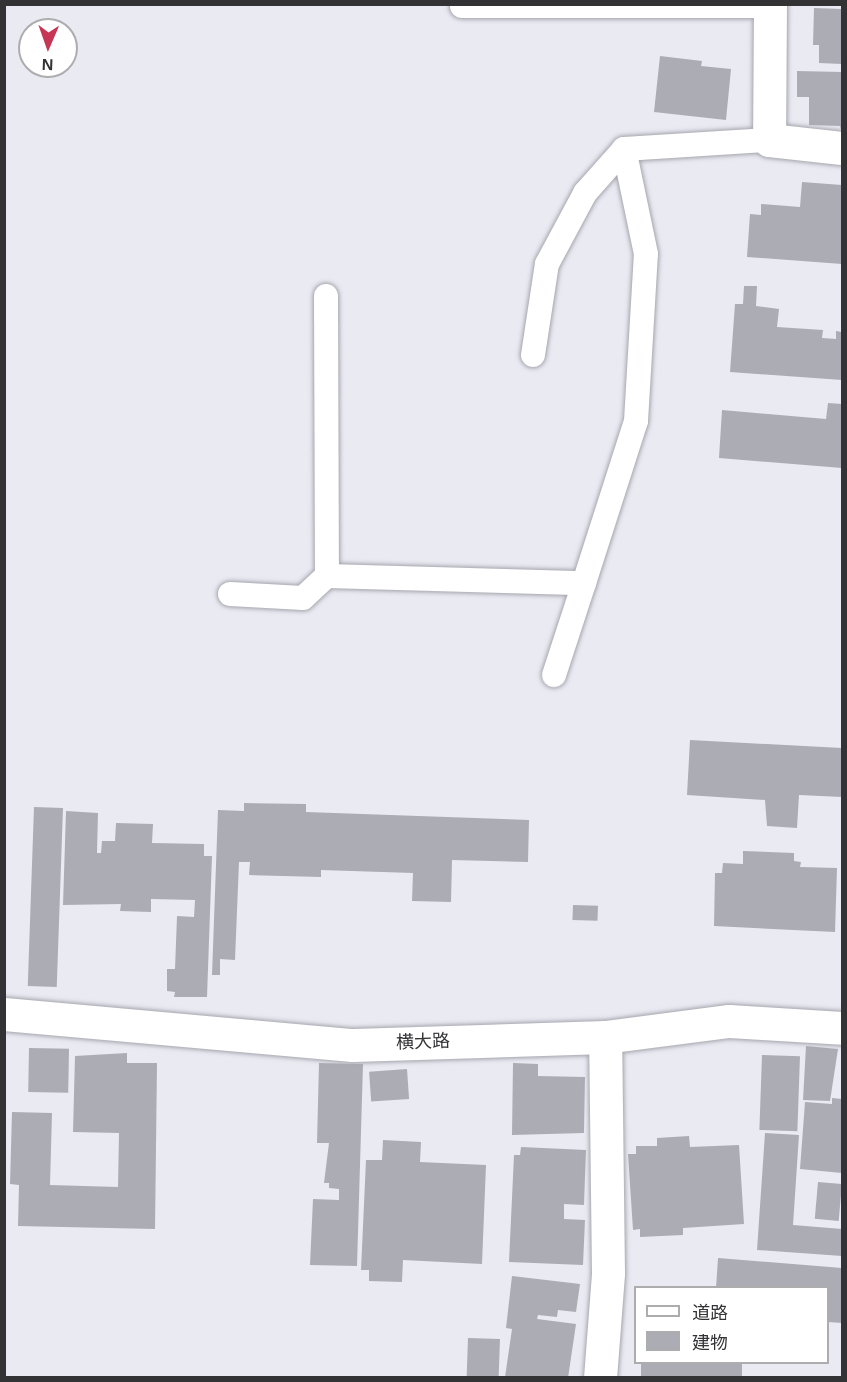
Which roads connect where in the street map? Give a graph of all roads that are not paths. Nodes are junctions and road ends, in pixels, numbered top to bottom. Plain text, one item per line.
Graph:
1 (770, 5) edge
2 (462, 6) edge
3 (769, 140) junction
4 (843, 148) edge
5 (624, 149) junction
6 (326, 296) dead end
7 (533, 355) dead end
8 (327, 576) junction
9 (584, 583) junction
10 (230, 594) dead end
11 (554, 675) dead end
12 (4, 1014) edge
13 (843, 1028) edge
14 (605, 1037) junction
15 (600, 1377) edge

1 - 2 lane
1 - 3 street
3 - 4 street
3 - 5 lane
5 - 7 lane
5 - 9 lane
6 - 8 lane
8 - 9 lane
8 - 10 lane
9 - 11 lane
12 - 14 street, 横大路
13 - 14 street, 横大路
14 - 15 street

